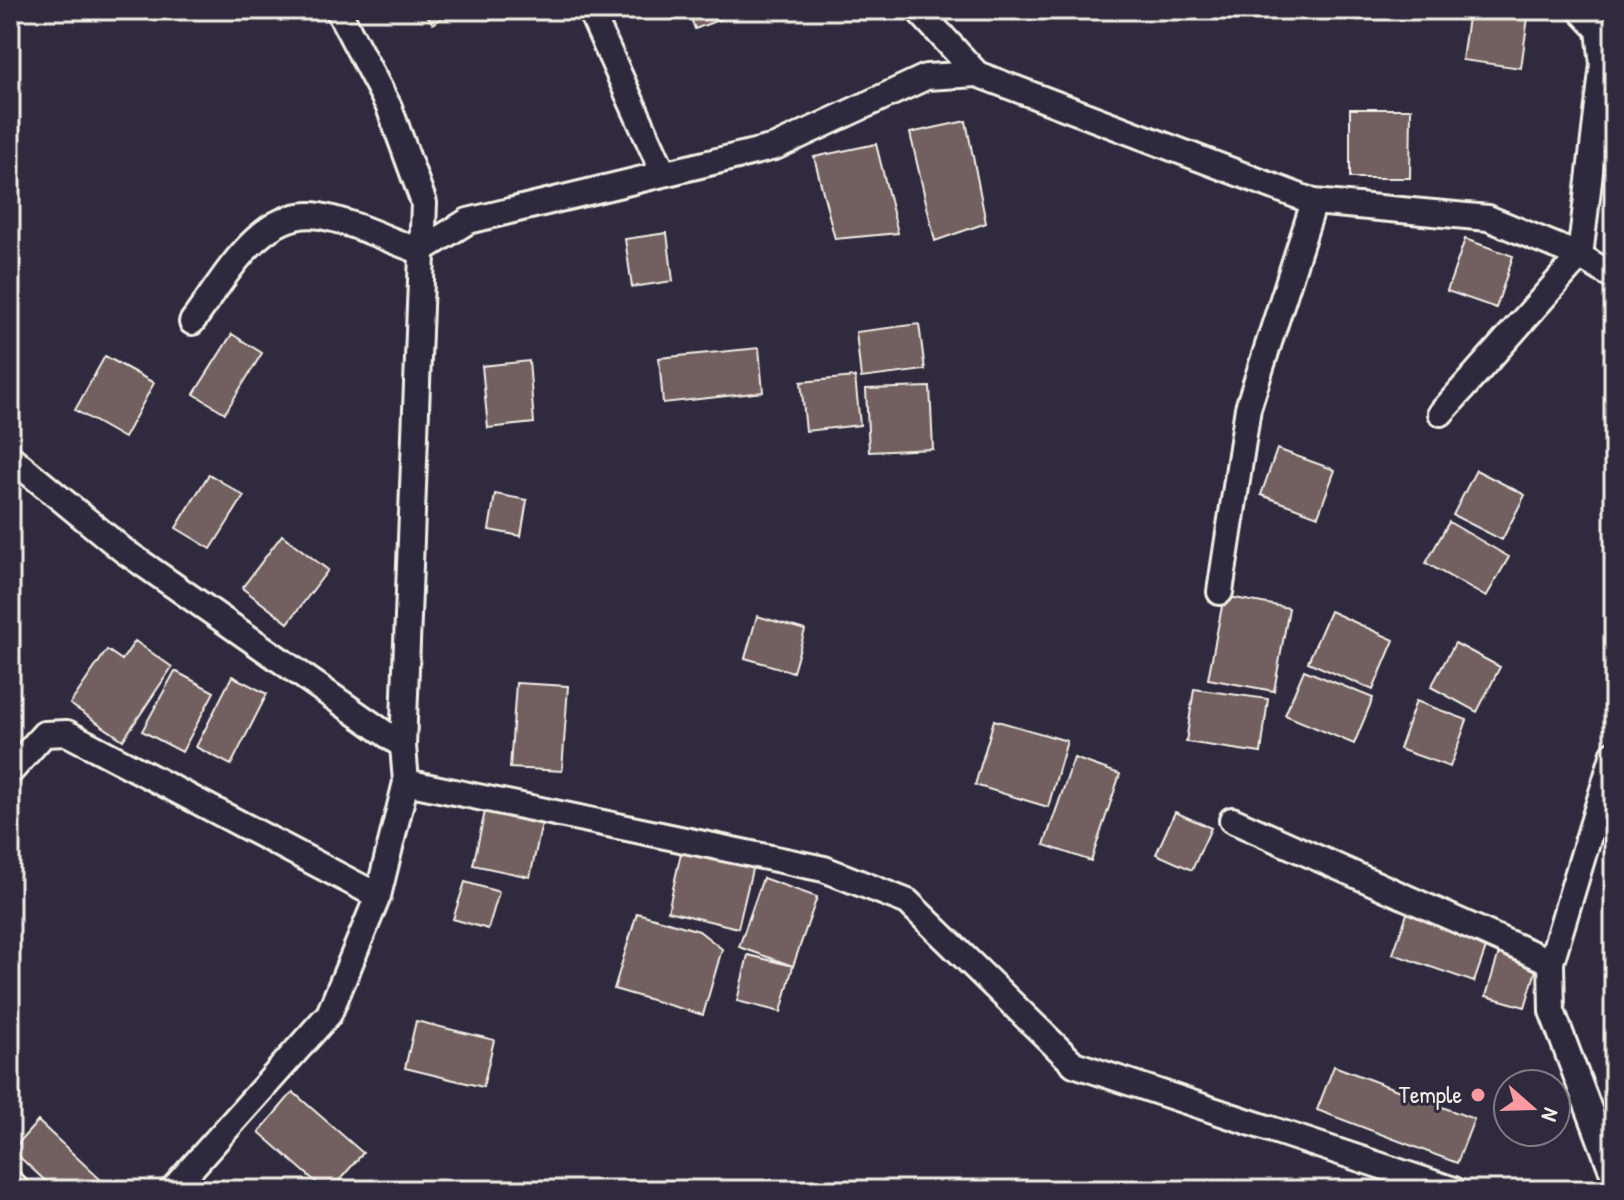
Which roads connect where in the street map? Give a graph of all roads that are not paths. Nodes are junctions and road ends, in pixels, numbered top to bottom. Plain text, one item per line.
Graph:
1 (338, 10) edge
2 (590, 10) edge
3 (918, 10) edge
4 (1580, 10) edge
5 (977, 74) junction
6 (663, 172) junction
7 (1314, 202) junction
8 (420, 251) junction
9 (1580, 256) junction
10 (1614, 277) edge
11 (192, 322) dead end
12 (1441, 413) dead end
13 (10, 457) edge
14 (1220, 592) dead end
15 (403, 746) junction
16 (1614, 753) edge
17 (10, 772) edge
18 (406, 782) junction
19 (1232, 820) dead end
20 (378, 896) junction
21 (1551, 962) junction
22 (1614, 1176) edge
23 (10, 1182) edge
24 (17, 1190) edge
25 (172, 1190) edge
26 (1454, 1190) edge

1 - 8 street
2 - 6 street
3 - 5 street
4 - 9 street
5 - 6 street
5 - 7 street
6 - 8 street
7 - 9 street
7 - 14 street
8 - 11 street
8 - 15 street
9 - 10 street
9 - 12 street
13 - 15 street
15 - 18 street
16 - 21 street
17 - 20 street
18 - 20 street
18 - 26 street
19 - 21 street
20 - 25 street
21 - 22 street
23 - 24 street

